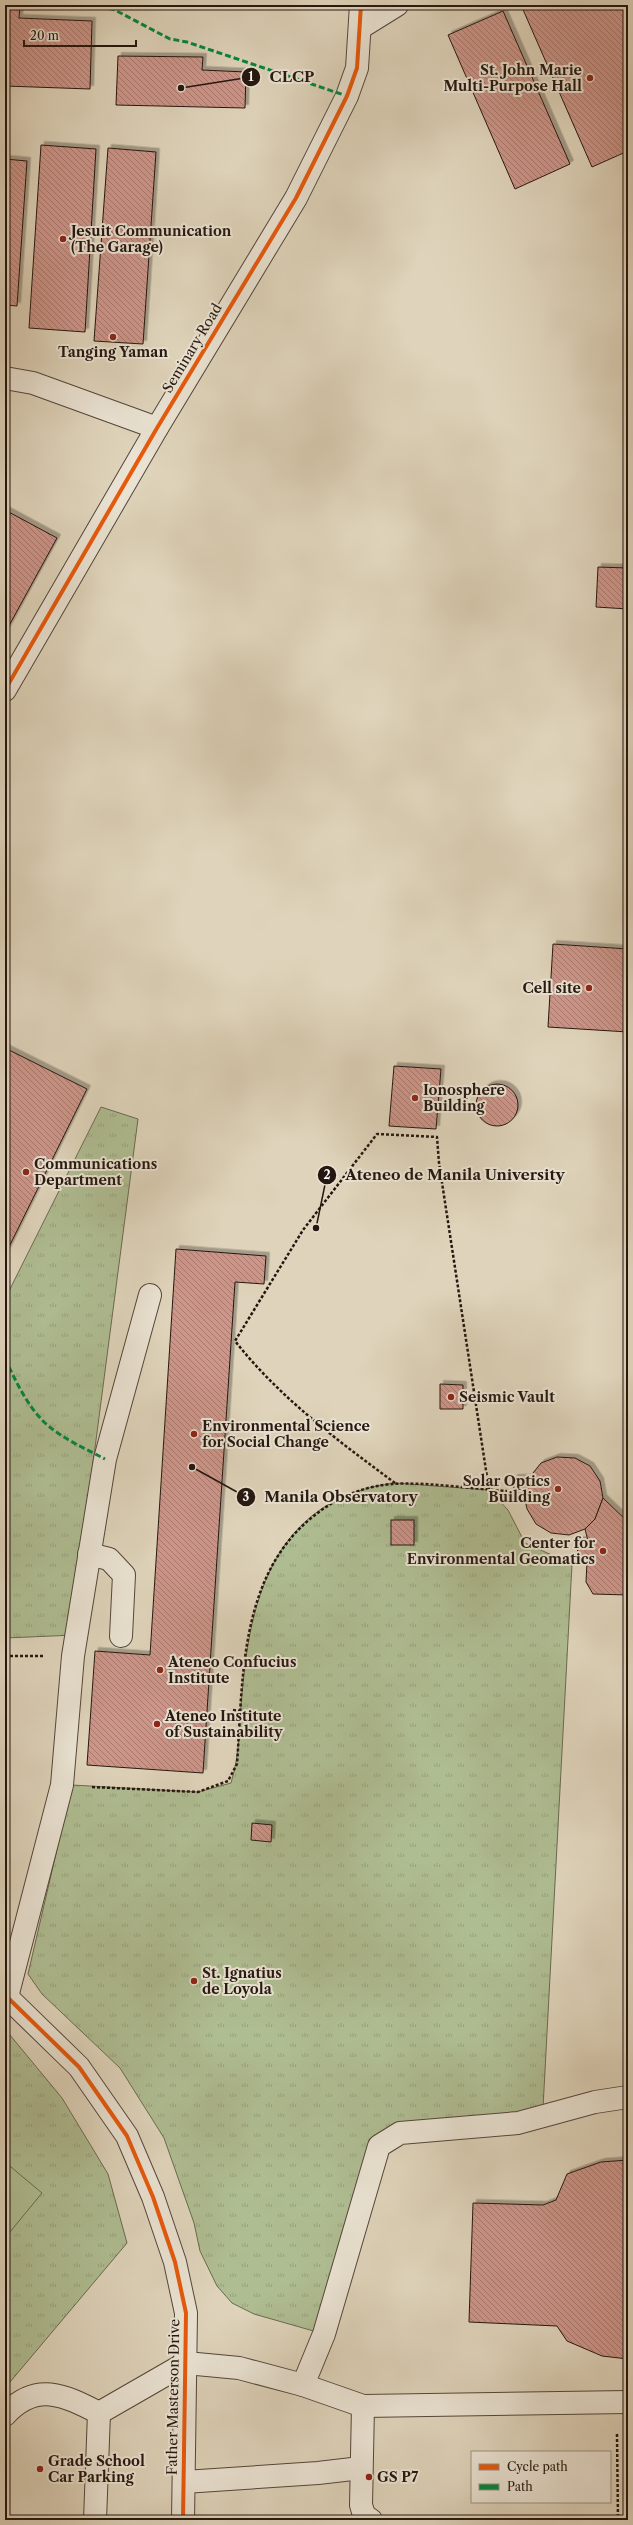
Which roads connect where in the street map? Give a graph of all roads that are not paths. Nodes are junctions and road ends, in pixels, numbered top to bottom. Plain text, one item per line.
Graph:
1 (360, 5) edge
2 (397, 5) edge
3 (360, 28) junction
4 (5, 378) edge
5 (157, 428) junction
6 (5, 690) edge
7 (150, 1295) dead end
8 (89, 1554) junction
9 (121, 1636) dead end
10 (6, 1996) edge
11 (628, 2097) edge
12 (186, 2363) junction
13 (303, 2385) junction
14 (623, 2402) edge
15 (362, 2406) junction
16 (99, 2413) junction
17 (5, 2415) edge
18 (361, 2468) junction
19 (184, 2482) junction
20 (368, 2517) edge
21 (95, 2520) edge
22 (183, 2520) edge

1 - 3 lane, Seminary Road
2 - 3 lane
3 - 5 lane, Seminary Road
4 - 5 lane
5 - 6 lane, Seminary Road
7 - 8 lane
8 - 9 lane
8 - 10 lane
10 - 12 lane, Father Masterson Drive
11 - 13 lane
12 - 13 lane
12 - 16 lane
12 - 19 lane, Father Masterson Drive
13 - 15 lane
14 - 15 lane
15 - 18 lane
16 - 17 lane
16 - 21 lane
18 - 19 lane
18 - 20 lane
19 - 22 lane, Father Masterson Drive

